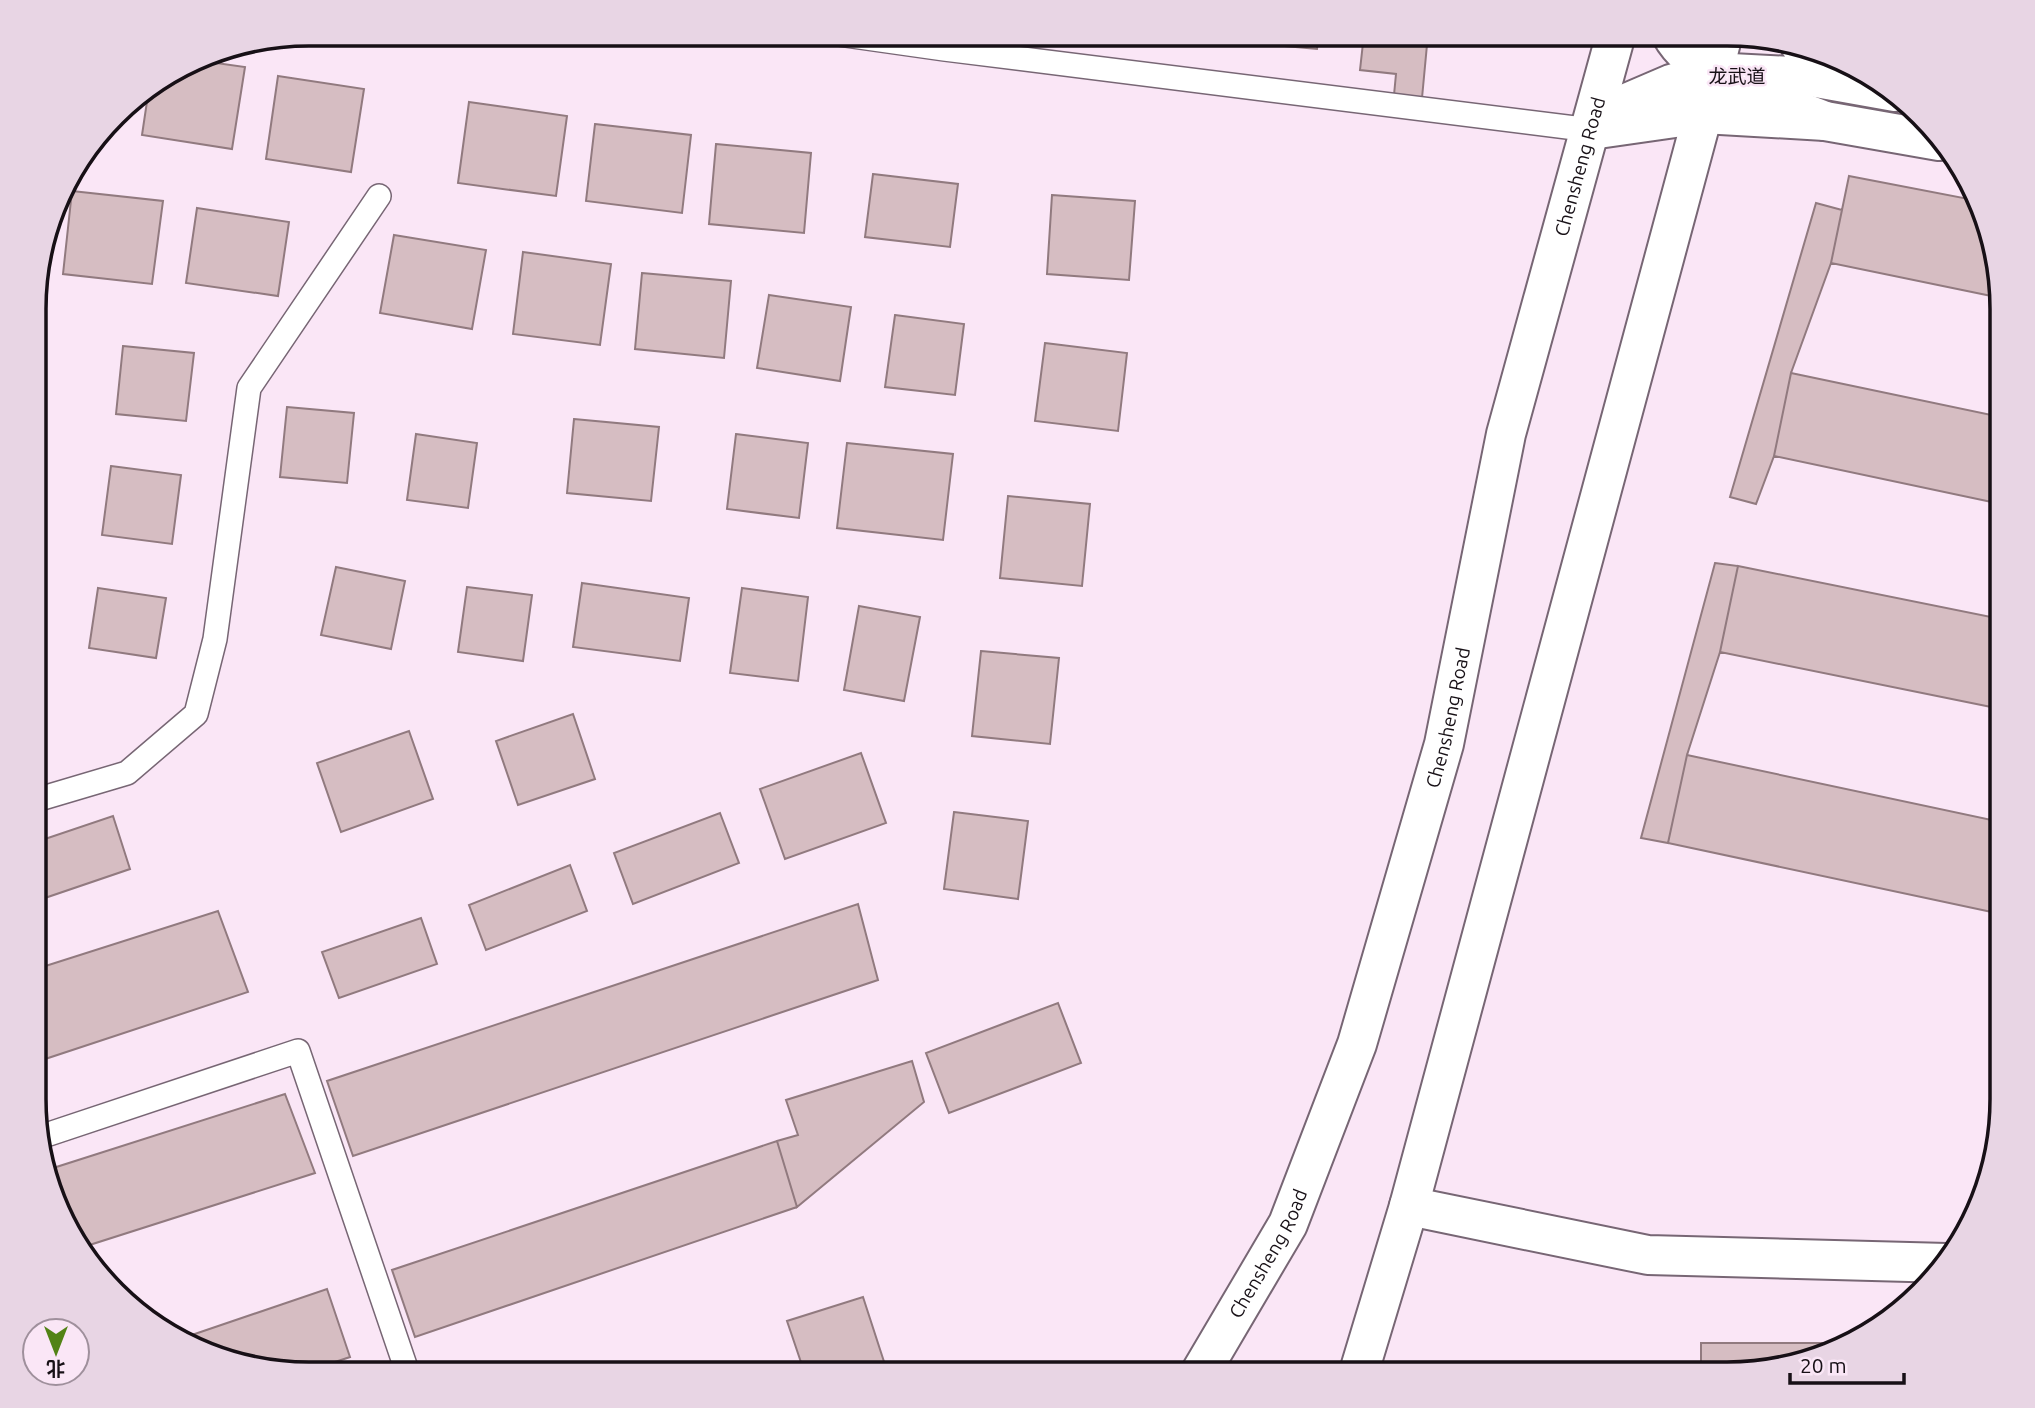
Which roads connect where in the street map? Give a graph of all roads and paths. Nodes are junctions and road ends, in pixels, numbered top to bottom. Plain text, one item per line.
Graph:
1 (981, 46) edge
2 (1613, 46) edge
3 (1682, 46) edge
4 (1720, 46) edge
5 (1712, 72) junction
6 (1867, 87) edge
7 (1703, 114) junction
8 (1825, 121) junction
9 (1591, 130) junction
10 (1927, 139) edge
11 (379, 196) dead end
12 (46, 797) edge
13 (48, 1134) edge
14 (1409, 1206) junction
15 (1932, 1263) edge
16 (404, 1362) edge
17 (1208, 1362) edge
18 (1362, 1362) edge

1 - 9 lane
2 - 9 main road, Chensheng Road
3 - 5 main road
4 - 5 main road
5 - 6 main road, 龙武道
5 - 7 main road
5 - 8 main road
5 - 9 main road, 龙武道
7 - 8 main road
7 - 9 main road
7 - 14 main road
8 - 10 main road
9 - 17 main road, Chensheng Road
11 - 12 lane
13 - 16 lane
14 - 15 main road
14 - 18 main road

